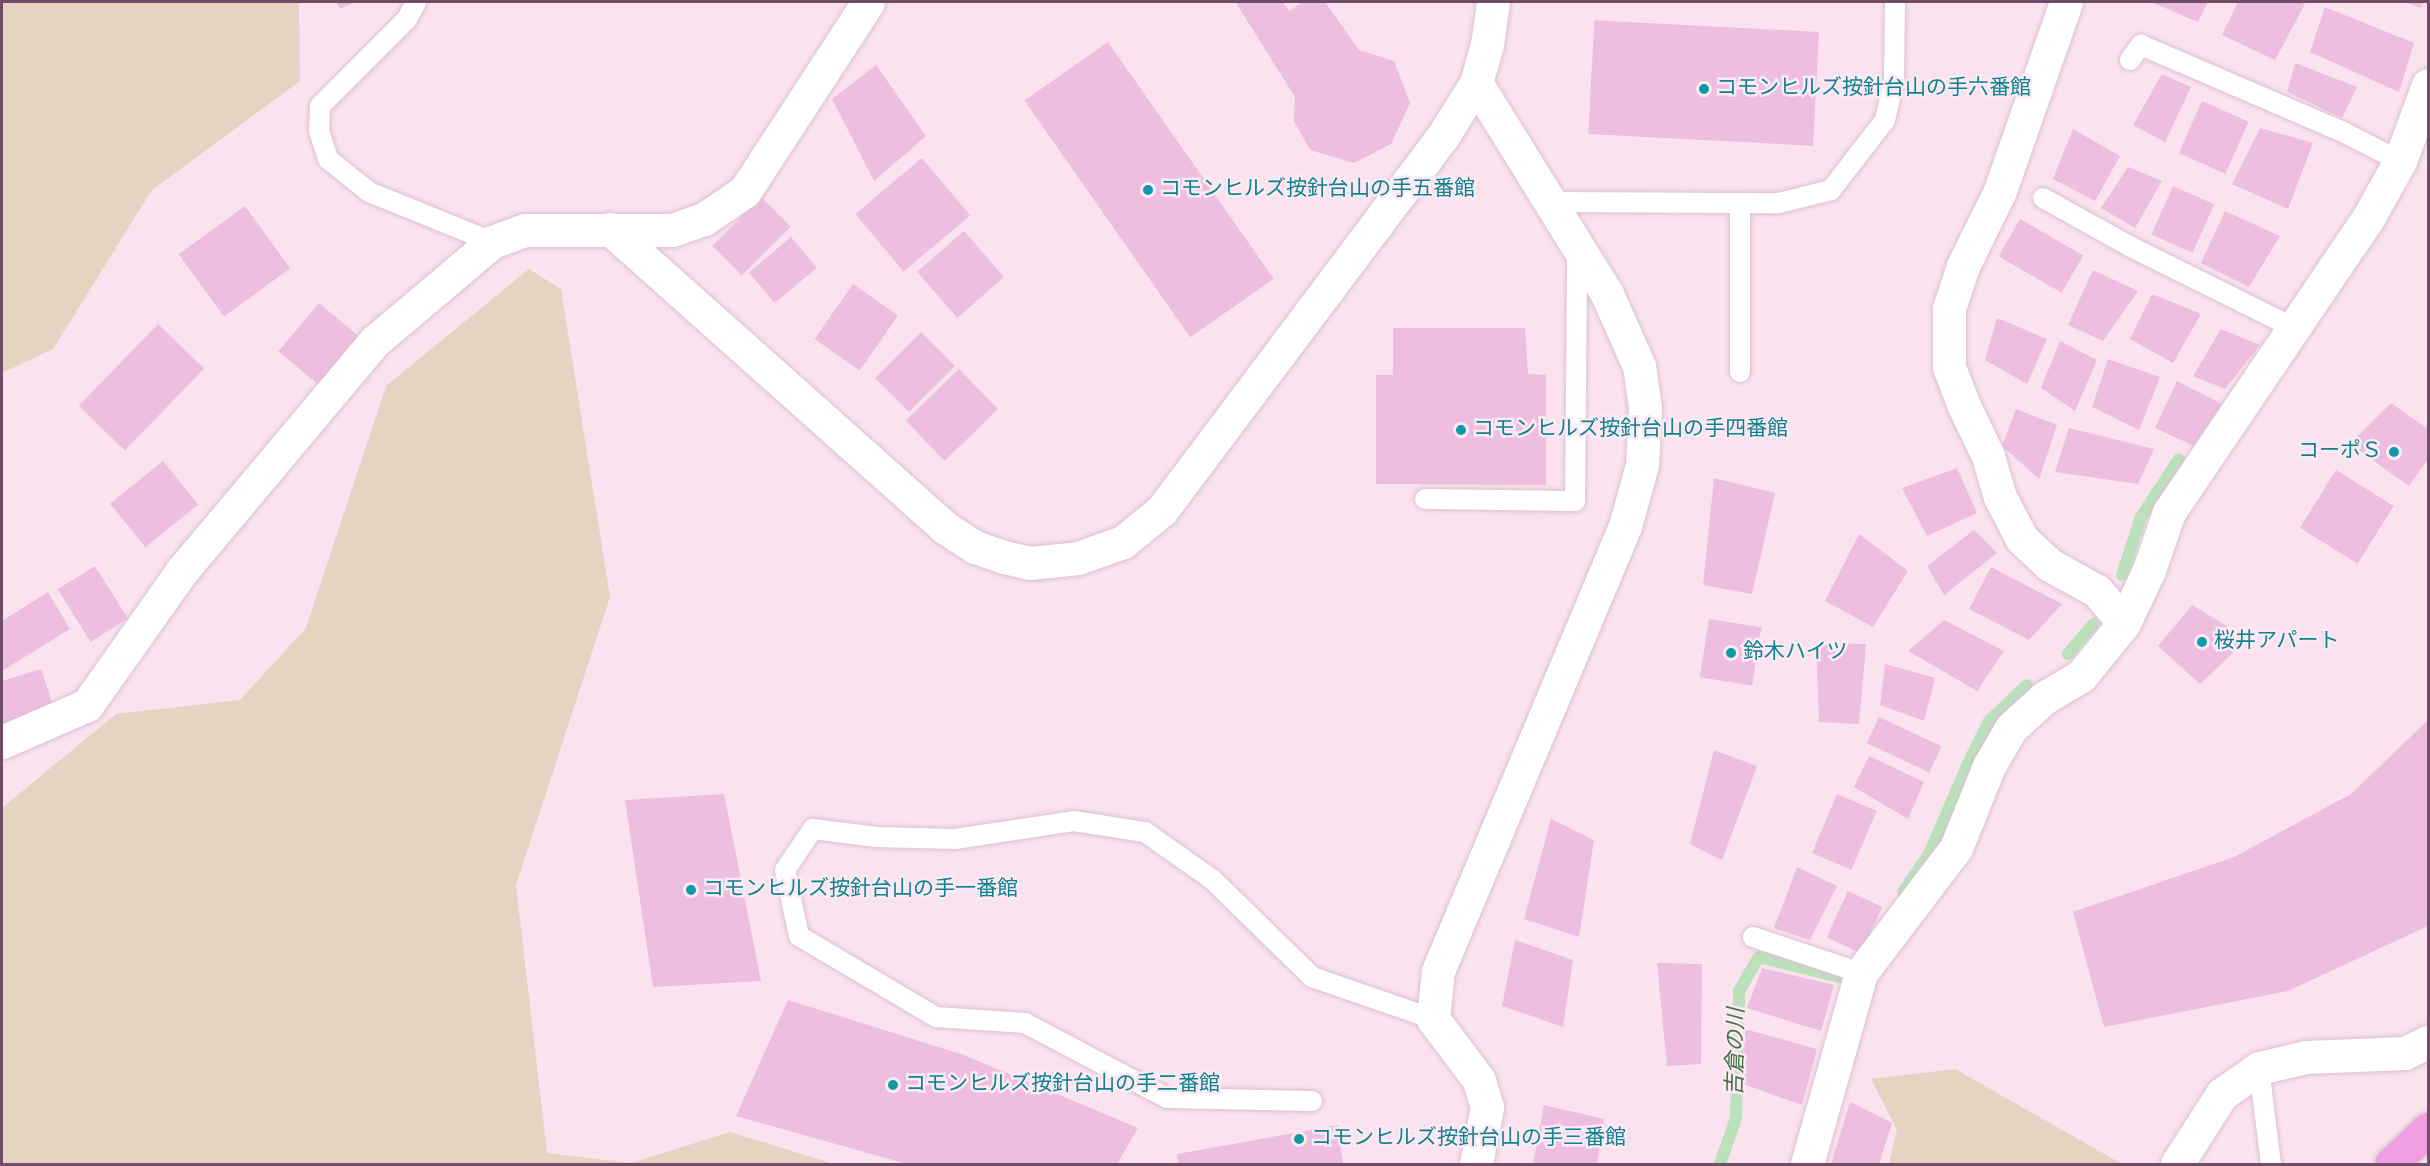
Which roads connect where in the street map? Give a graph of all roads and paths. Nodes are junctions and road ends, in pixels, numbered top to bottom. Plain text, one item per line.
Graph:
1 (416, 2) edge
2 (868, 2) edge
3 (1493, 2) edge
4 (1894, 2) edge
5 (2066, 2) edge
6 (2130, 60) dead end
7 (1476, 83) junction
8 (2428, 85) edge
9 (2400, 161) junction
10 (2043, 198) dead end
11 (1551, 202) junction
12 (1740, 203) junction
13 (610, 229) junction
14 (492, 242) junction
15 (1577, 245) junction
16 (2294, 328) junction
17 (1740, 372) dead end
18 (1425, 499) dead end
19 (2124, 623) junction
20 (2, 742) edge
21 (1753, 938) dead end
22 (1861, 973) junction
23 (1433, 1019) junction
24 (2428, 1042) edge
25 (2259, 1068) junction
26 (1312, 1101) dead end
27 (2428, 1129) edge
28 (1476, 1164) edge
29 (1806, 1164) edge
30 (2177, 1164) edge
31 (2271, 1164) edge
32 (2391, 1164) edge

1 - 14 lane
2 - 13 street
3 - 7 street
4 - 12 lane
5 - 19 street
6 - 9 lane
7 - 11 street
7 - 13 street
8 - 9 street
9 - 16 street
10 - 16 lane
11 - 12 lane
11 - 15 street
12 - 17 lane
13 - 14 street
14 - 20 street
15 - 18 lane
15 - 23 street
16 - 19 street
19 - 22 street
21 - 22 lane
22 - 29 street
23 - 26 lane
23 - 28 street
24 - 25 street
25 - 30 street
25 - 31 lane
27 - 32 highway

